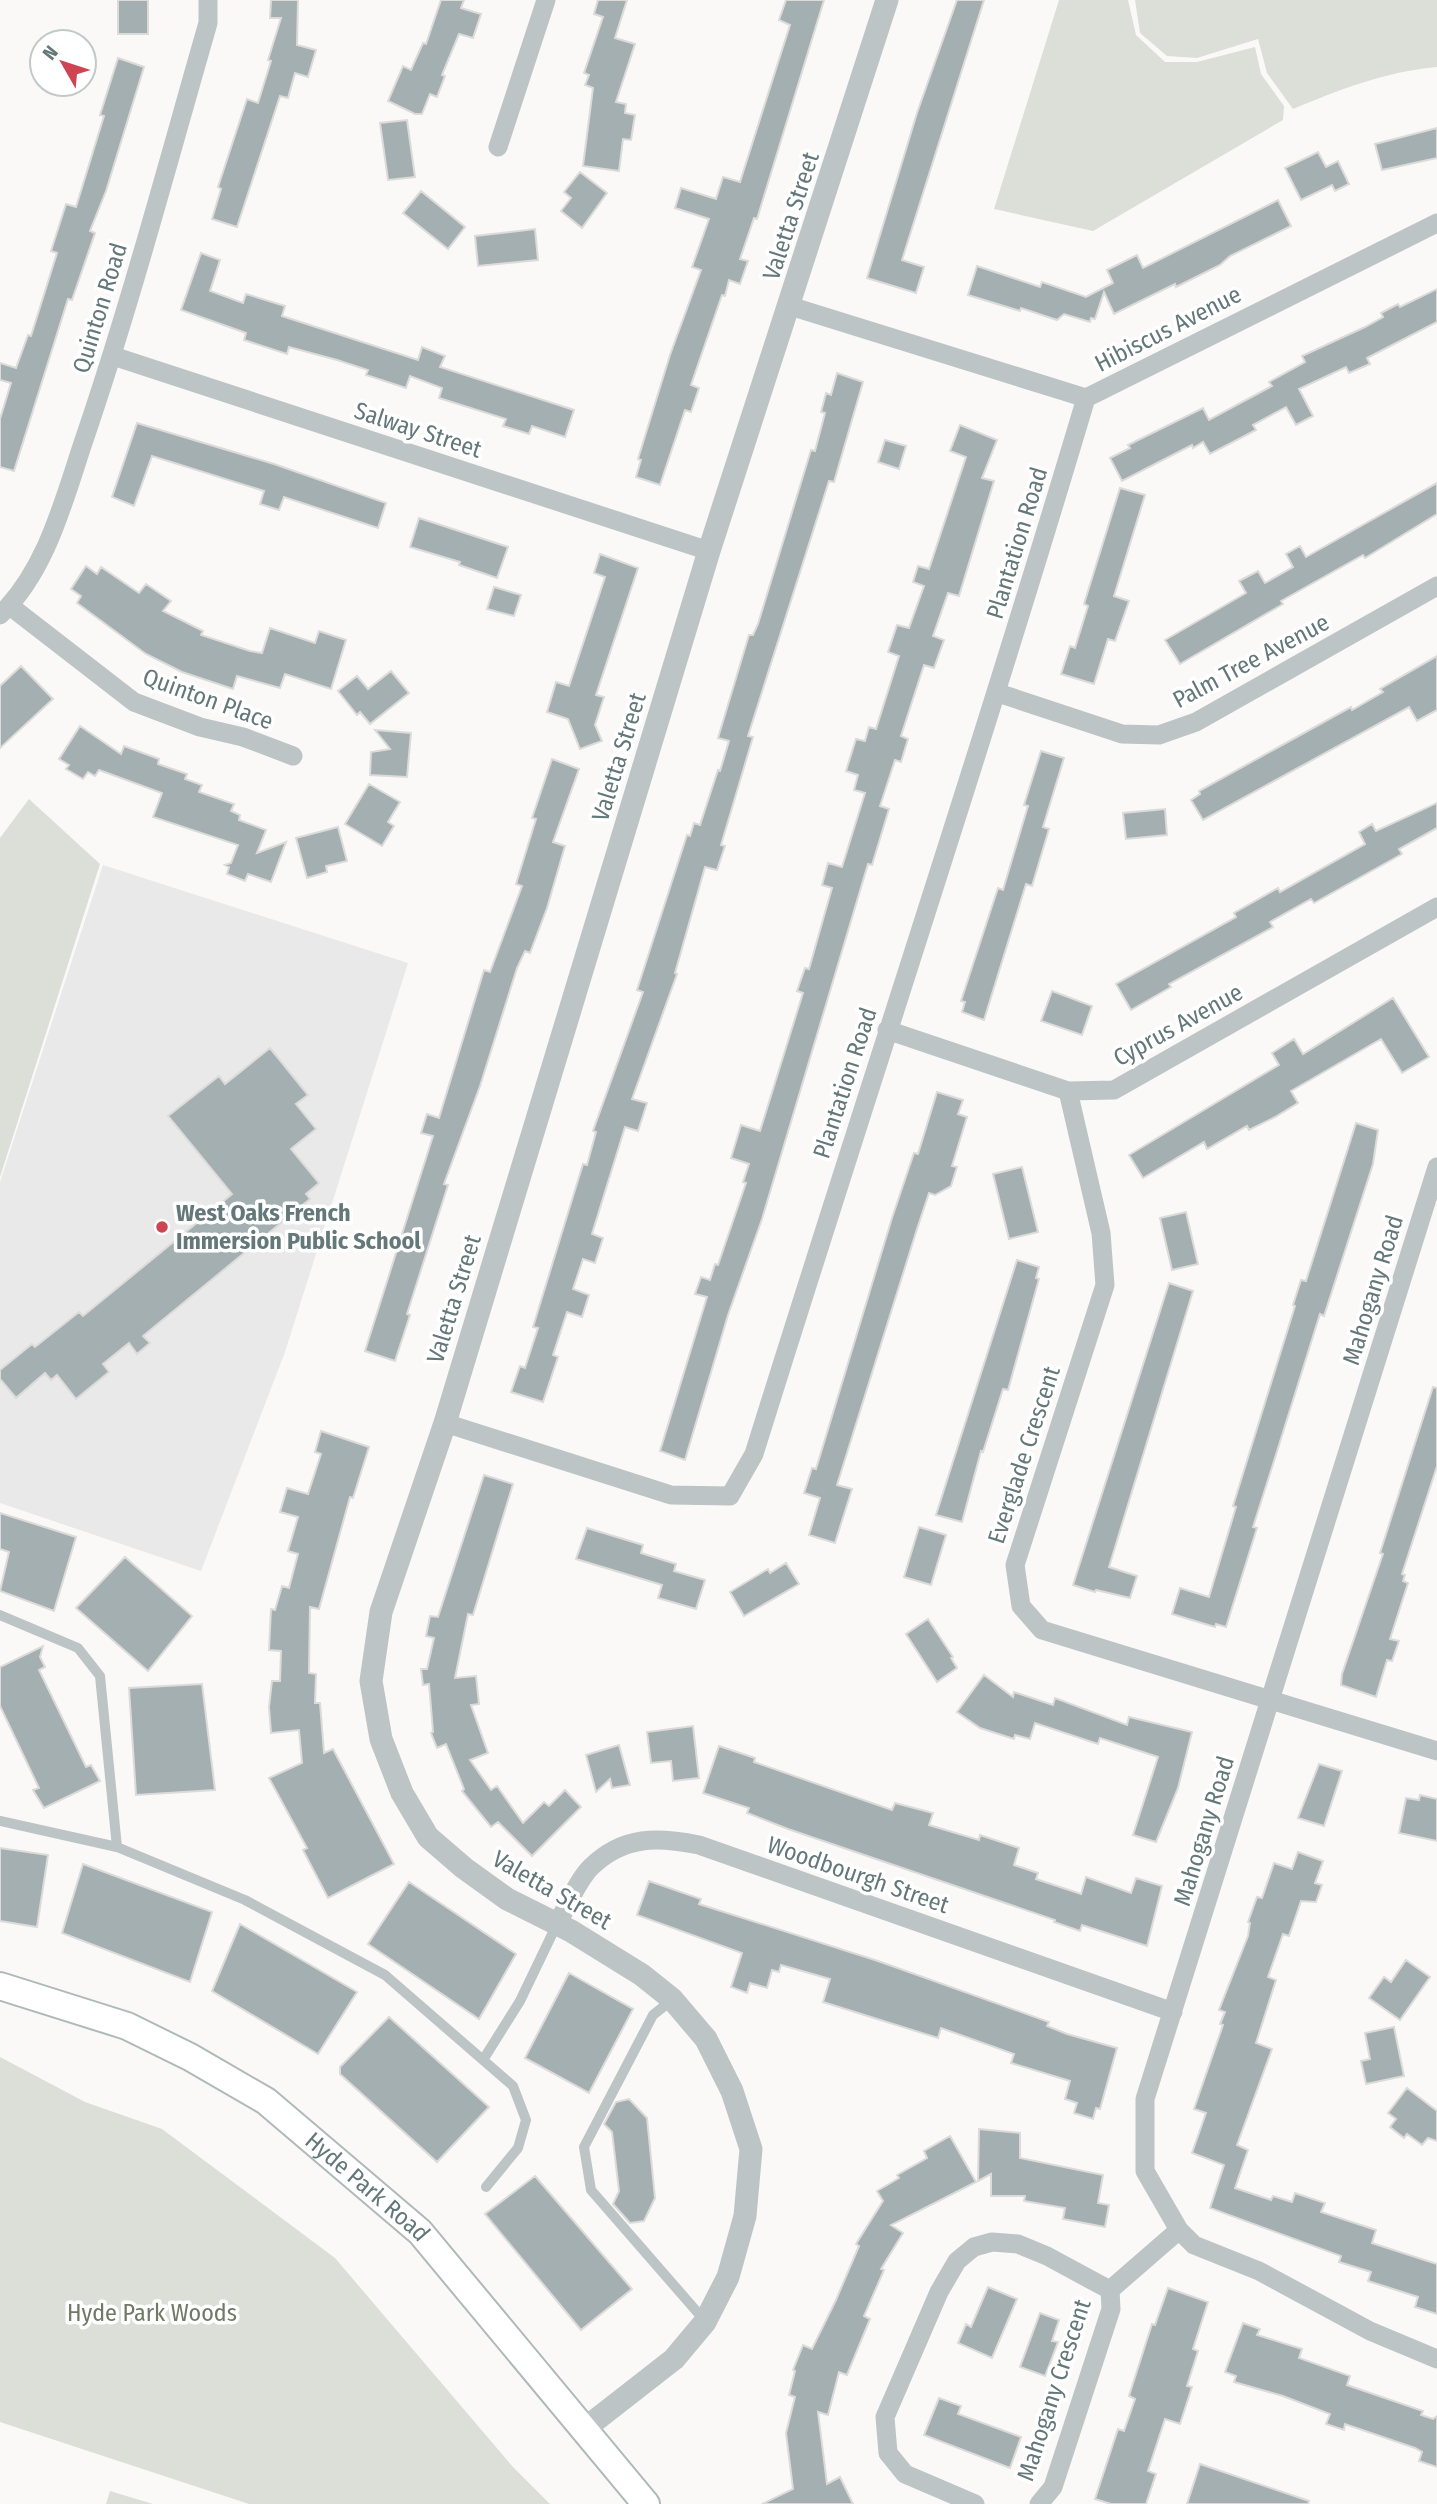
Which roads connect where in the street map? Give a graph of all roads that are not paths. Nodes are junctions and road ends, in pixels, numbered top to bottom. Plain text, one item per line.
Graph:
1 (208, 0) edge
2 (546, 0) edge
3 (887, 0) edge
4 (498, 147) dead end
5 (1437, 223) edge
6 (790, 306) junction
7 (113, 356) junction
8 (1086, 398) junction
9 (709, 551) junction
10 (1437, 586) edge
11 (5, 610) edge
12 (998, 693) junction
13 (293, 756) dead end
14 (1437, 907) edge
15 (887, 1030) junction
16 (1068, 1091) junction
17 (1437, 1167) edge
18 (444, 1423) junction
19 (0, 1615) edge
20 (1270, 1702) junction
21 (1437, 1751) edge
22 (0, 1821) edge
23 (117, 1847) junction
24 (557, 1924) junction
25 (0, 1986) edge
26 (672, 1999) junction
27 (1174, 2012) junction
28 (483, 2060) junction
29 (486, 2187) dead end
30 (1179, 2230) junction
31 (1110, 2290) junction
32 (705, 2322) junction
33 (1437, 2359) edge
34 (583, 2430) junction
35 (646, 2504) edge
36 (975, 2504) edge
37 (1039, 2504) edge

1 - 7 street, Quinton Road
2 - 4 street
3 - 6 street, Valetta Street
5 - 8 street, Hibiscus Avenue
6 - 8 street, Hibiscus Avenue
6 - 9 street, Valetta Street
7 - 9 street, Salway Street
7 - 11 street, Quinton Road
8 - 12 street, Plantation Road
9 - 18 street, Valetta Street
10 - 12 street, Palm Tree Avenue
11 - 13 street, Quinton Place
12 - 15 street, Plantation Road
14 - 16 street, Cyprus Avenue
15 - 16 street, Cyprus Avenue
15 - 18 street, Plantation Road
16 - 20 street, Everglade Crescent
17 - 20 street, Mahogany Road
18 - 24 street, Valetta Street
19 - 23 lane
20 - 21 street, Everglade Crescent
20 - 27 street, Mahogany Road
22 - 23 lane
23 - 28 lane
24 - 26 street, Valetta Street
24 - 27 street, Woodbourgh Street
24 - 28 lane
25 - 34 main road, Hyde Park Road
26 - 32 street, Valetta Street
26 - 32 lane
27 - 30 street, Mahogany Road
28 - 29 lane
30 - 31 street, Mahogany Crescent
30 - 33 street, Mahogany Road
31 - 36 street, Mahogany Crescent
31 - 37 street, Mahogany Crescent
32 - 34 street, Valetta Street
34 - 35 main road, Hyde Park Road

